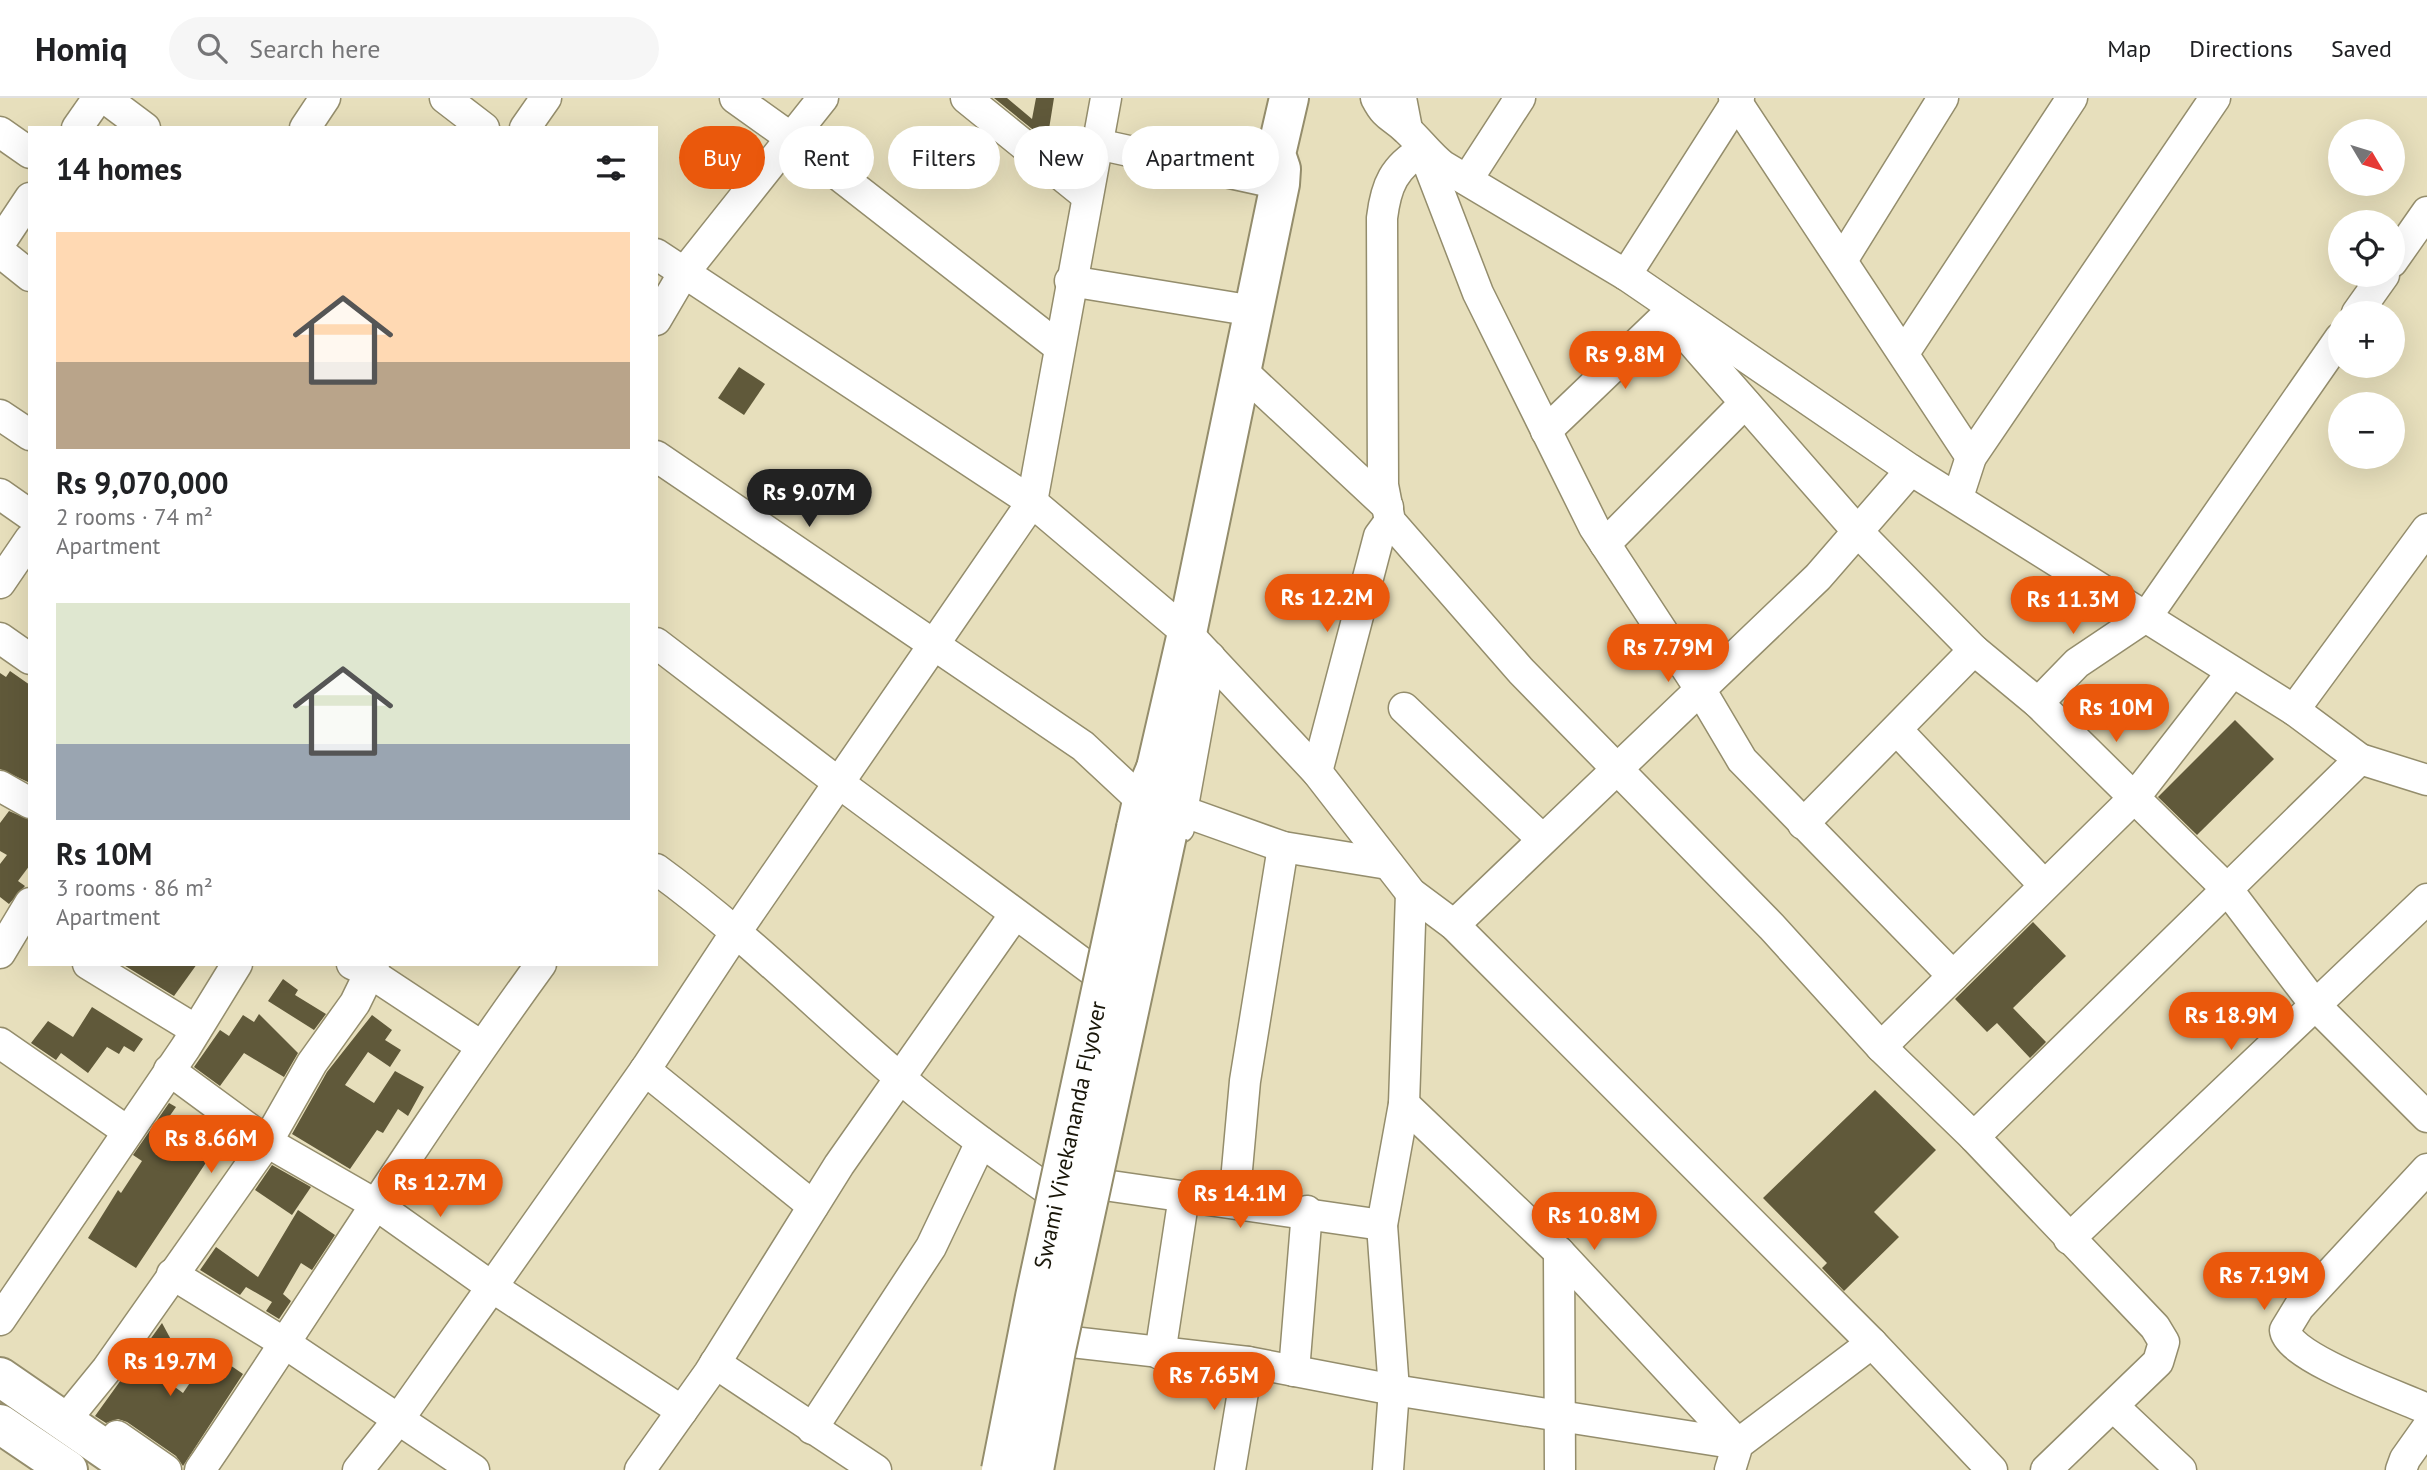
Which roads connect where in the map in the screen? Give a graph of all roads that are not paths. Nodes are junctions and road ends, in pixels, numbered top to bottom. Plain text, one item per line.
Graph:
1 (98, 98) edge
2 (105, 98) edge
3 (325, 98) edge
4 (445, 98) edge
5 (546, 98) edge
6 (735, 98) edge
7 (823, 98) edge
8 (966, 98) edge
9 (1106, 98) edge
10 (1289, 98) edge
11 (1303, 98) edge
12 (1376, 98) edge
13 (1401, 98) edge
14 (1520, 98) edge
15 (1943, 98) edge
16 (2072, 98) edge
17 (2215, 98) edge
18 (1737, 99) edge
19 (78, 126) edge
20 (142, 126) edge
21 (306, 126) edge
22 (481, 126) edge
23 (526, 126) edge
24 (801, 126) edge
25 (1101, 126) edge
26 (779, 129) edge
27 (0, 132) edge
28 (1415, 139) junction
29 (1108, 146) edge
30 (28, 152) edge
31 (779, 153) edge
32 (1281, 177) junction
33 (1466, 180) junction
34 (856, 189) edge
35 (1088, 189) edge
36 (1087, 196) junction
37 (28, 201) edge
38 (2427, 212) edge
39 (0, 243) edge
40 (2405, 243) edge
41 (0, 252) edge
42 (658, 255) edge
43 (1843, 258) junction
44 (28, 274) edge
45 (683, 274) junction
46 (1634, 280) junction
47 (1070, 281) junction
48 (1254, 311) junction
49 (1668, 314) junction
50 (658, 317) edge
51 (1059, 347) junction
52 (1904, 354) junction
53 (2328, 355) edge
54 (1241, 370) junction
55 (1745, 403) junction
56 (0, 415) edge
57 (1546, 431) junction
58 (28, 434) edge
59 (658, 457) edge
60 (1971, 457) junction
61 (1911, 470) junction
62 (0, 494) edge
63 (1958, 497) junction
64 (1032, 502) junction
65 (28, 513) edge
66 (1389, 514) junction
67 (2427, 529) edge
68 (1859, 533) junction
69 (28, 542) edge
70 (1605, 544) junction
71 (0, 583) edge
72 (2147, 616) junction
73 (0, 638) edge
74 (934, 644) junction
75 (658, 645) edge
76 (1198, 645) junction
77 (1974, 650) junction
78 (28, 658) edge
79 (2232, 673) junction
80 (1700, 689) junction
81 (2038, 703) junction
82 (1404, 708) dead end
83 (2294, 710) junction
84 (1897, 730) junction
85 (2360, 759) junction
86 (1617, 769) junction
87 (1317, 772) junction
88 (2427, 780) edge
89 (839, 783) junction
90 (0, 786) edge
91 (2134, 798) junction
92 (28, 802) edge
93 (1159, 808) junction
94 (1802, 824) junction
95 (1542, 839) junction
96 (1283, 847) junction
97 (1388, 863) junction
98 (658, 871) edge
99 (2044, 885) junction
100 (2228, 890) junction
101 (1411, 893) junction
102 (2427, 899) edge
103 (1015, 914) junction
104 (19, 916) edge
105 (1454, 925) junction
106 (736, 932) junction
107 (0, 953) edge
108 (91, 966) edge
109 (236, 966) edge
110 (540, 966) edge
111 (365, 967) edge
112 (1953, 976) junction
113 (1142, 1006) junction
114 (2316, 1006) junction
115 (196, 1030) junction
116 (0, 1043) edge
117 (481, 1046) junction
118 (1881, 1047) junction
119 (169, 1069) junction
120 (645, 1070) junction
121 (900, 1078) junction
122 (1405, 1104) junction
123 (2427, 1117) edge
124 (127, 1131) junction
125 (1974, 1138) junction
126 (267, 1142) junction
127 (981, 1142) junction
128 (2427, 1169) edge
129 (1104, 1185) junction
130 (1184, 1196) junction
131 (1234, 1203) junction
132 (375, 1204) junction
133 (813, 1206) junction
134 (1307, 1213) junction
135 (1096, 1223) junction
136 (1382, 1225) junction
137 (2069, 1240) junction
138 (1559, 1252) junction
139 (172, 1274) junction
140 (492, 1287) junction
141 (0, 1320) edge
142 (1072, 1342) junction
143 (1872, 1343) junction
144 (286, 1344) junction
145 (1160, 1354) junction
146 (0, 1358) edge
147 (1248, 1362) junction
148 (715, 1363) junction
149 (1294, 1371) junction
150 (0, 1377) edge
151 (1394, 1390) junction
152 (2113, 1406) junction
153 (76, 1407) junction
154 (2427, 1409) edge
155 (682, 1411) junction
156 (1558, 1414) junction
157 (398, 1420) junction
158 (0, 1424) edge
159 (2427, 1428) edge
160 (811, 1429) junction
161 (0, 1443) edge
162 (1734, 1457) edge
163 (43, 1470) edge
164 (68, 1470) edge
165 (135, 1470) edge
166 (166, 1470) edge
167 (200, 1470) edge
168 (358, 1470) edge
169 (474, 1470) edge
170 (640, 1470) edge
171 (876, 1470) edge
172 (1001, 1470) edge
173 (1034, 1470) edge
174 (1050, 1470) edge
175 (1230, 1470) edge
176 (1388, 1470) edge
177 (1560, 1470) edge
178 (1992, 1470) edge
179 (2046, 1470) edge
180 (2181, 1470) edge
181 (2401, 1470) edge

1 - 19 street
2 - 20 street
3 - 21 street
4 - 22 street
5 - 23 street
6 - 26 street
7 - 24 street
8 - 36 street
9 - 25 street
10 - 32 main road
11 - 32 main road
12 - 28 street
13 - 28 street
14 - 33 street
15 - 43 street
16 - 52 street
17 - 60 street
18 - 43 street
18 - 46 street
27 - 30 street
28 - 33 street
28 - 57 street
28 - 66 street
29 - 32 street
31 - 45 street
32 - 48 main road
33 - 46 street
34 - 51 street
35 - 36 street
36 - 47 street
37 - 39 street
38 - 40 street
41 - 44 street
42 - 45 street
43 - 52 street
45 - 50 street
45 - 64 street
46 - 49 street
46 - 61 street
47 - 48 street
47 - 51 street
48 - 54 main road
49 - 55 street
49 - 57 street
51 - 64 street
52 - 60 street
53 - 72 street
54 - 66 street
54 - 76 main road
55 - 68 street
55 - 70 street
56 - 58 street
57 - 70 street
59 - 74 street
60 - 63 street
61 - 63 street
61 - 68 street
62 - 65 street
63 - 72 street
64 - 74 street
64 - 76 street
66 - 86 street
66 - 87 street
67 - 83 street
68 - 77 street
68 - 80 street
69 - 71 street
70 - 80 street
72 - 79 street
72 - 81 street
73 - 78 street
74 - 89 street
74 - 93 street
75 - 89 street
76 - 87 street
76 - 93 main road
76 - 93 street
77 - 81 street
77 - 84 street
79 - 83 street
79 - 91 street
80 - 86 street
80 - 94 street
81 - 91 street
82 - 95 street
83 - 85 street
84 - 94 street
84 - 99 street
85 - 88 street
85 - 100 street
86 - 95 street
86 - 118 street
87 - 97 street
89 - 103 street
89 - 106 street
90 - 92 street
91 - 99 street
91 - 100 street
93 - 96 street
93 - 113 street
93 - 172 main road, Swami Vivekananda Flyover, bridge
93 - 173 main road, Swami Vivekananda Flyover, bridge
94 - 112 street
95 - 105 street
96 - 97 street
96 - 131 street
97 - 101 street
98 - 106 street
99 - 112 street
100 - 114 street
100 - 125 street
101 - 105 street
101 - 122 street
102 - 114 street
103 - 113 street
103 - 121 street
104 - 107 street
105 - 143 street
106 - 120 street
106 - 121 street
108 - 115 street
109 - 115 street
110 - 117 street
111 - 117 street
111 - 126 street
112 - 118 street
113 - 129 street
114 - 123 street
114 - 137 street
115 - 119 street
116 - 124 street
117 - 132 street
118 - 125 street
119 - 124 street
119 - 126 street
120 - 133 street
120 - 140 street
121 - 127 street
121 - 133 street
122 - 136 street
122 - 138 street
124 - 141 street
125 - 137 street
126 - 132 street
126 - 139 street
127 - 135 street
127 - 160 street
128 - 154 street
129 - 130 street
129 - 135 street
130 - 131 street
130 - 145 street
131 - 134 street
132 - 140 street
132 - 144 street
133 - 148 street
134 - 136 street
134 - 149 street
135 - 142 street
136 - 151 street
137 - 152 street
138 - 156 street
138 - 162 street
139 - 144 street
139 - 153 street
140 - 155 street
140 - 157 street
142 - 145 street
142 - 174 street
143 - 162 street
143 - 178 street
144 - 157 street
144 - 167 street
145 - 147 street
146 - 153 street
147 - 149 street
147 - 175 street
148 - 155 street
148 - 160 street
149 - 151 street
150 - 165 main road
151 - 156 street
151 - 176 street
152 - 179 street
152 - 180 street
153 - 166 street
155 - 170 street
156 - 162 street
156 - 177 street
157 - 168 street
157 - 169 street
158 - 164 main road
159 - 181 street
160 - 171 street
161 - 163 street

